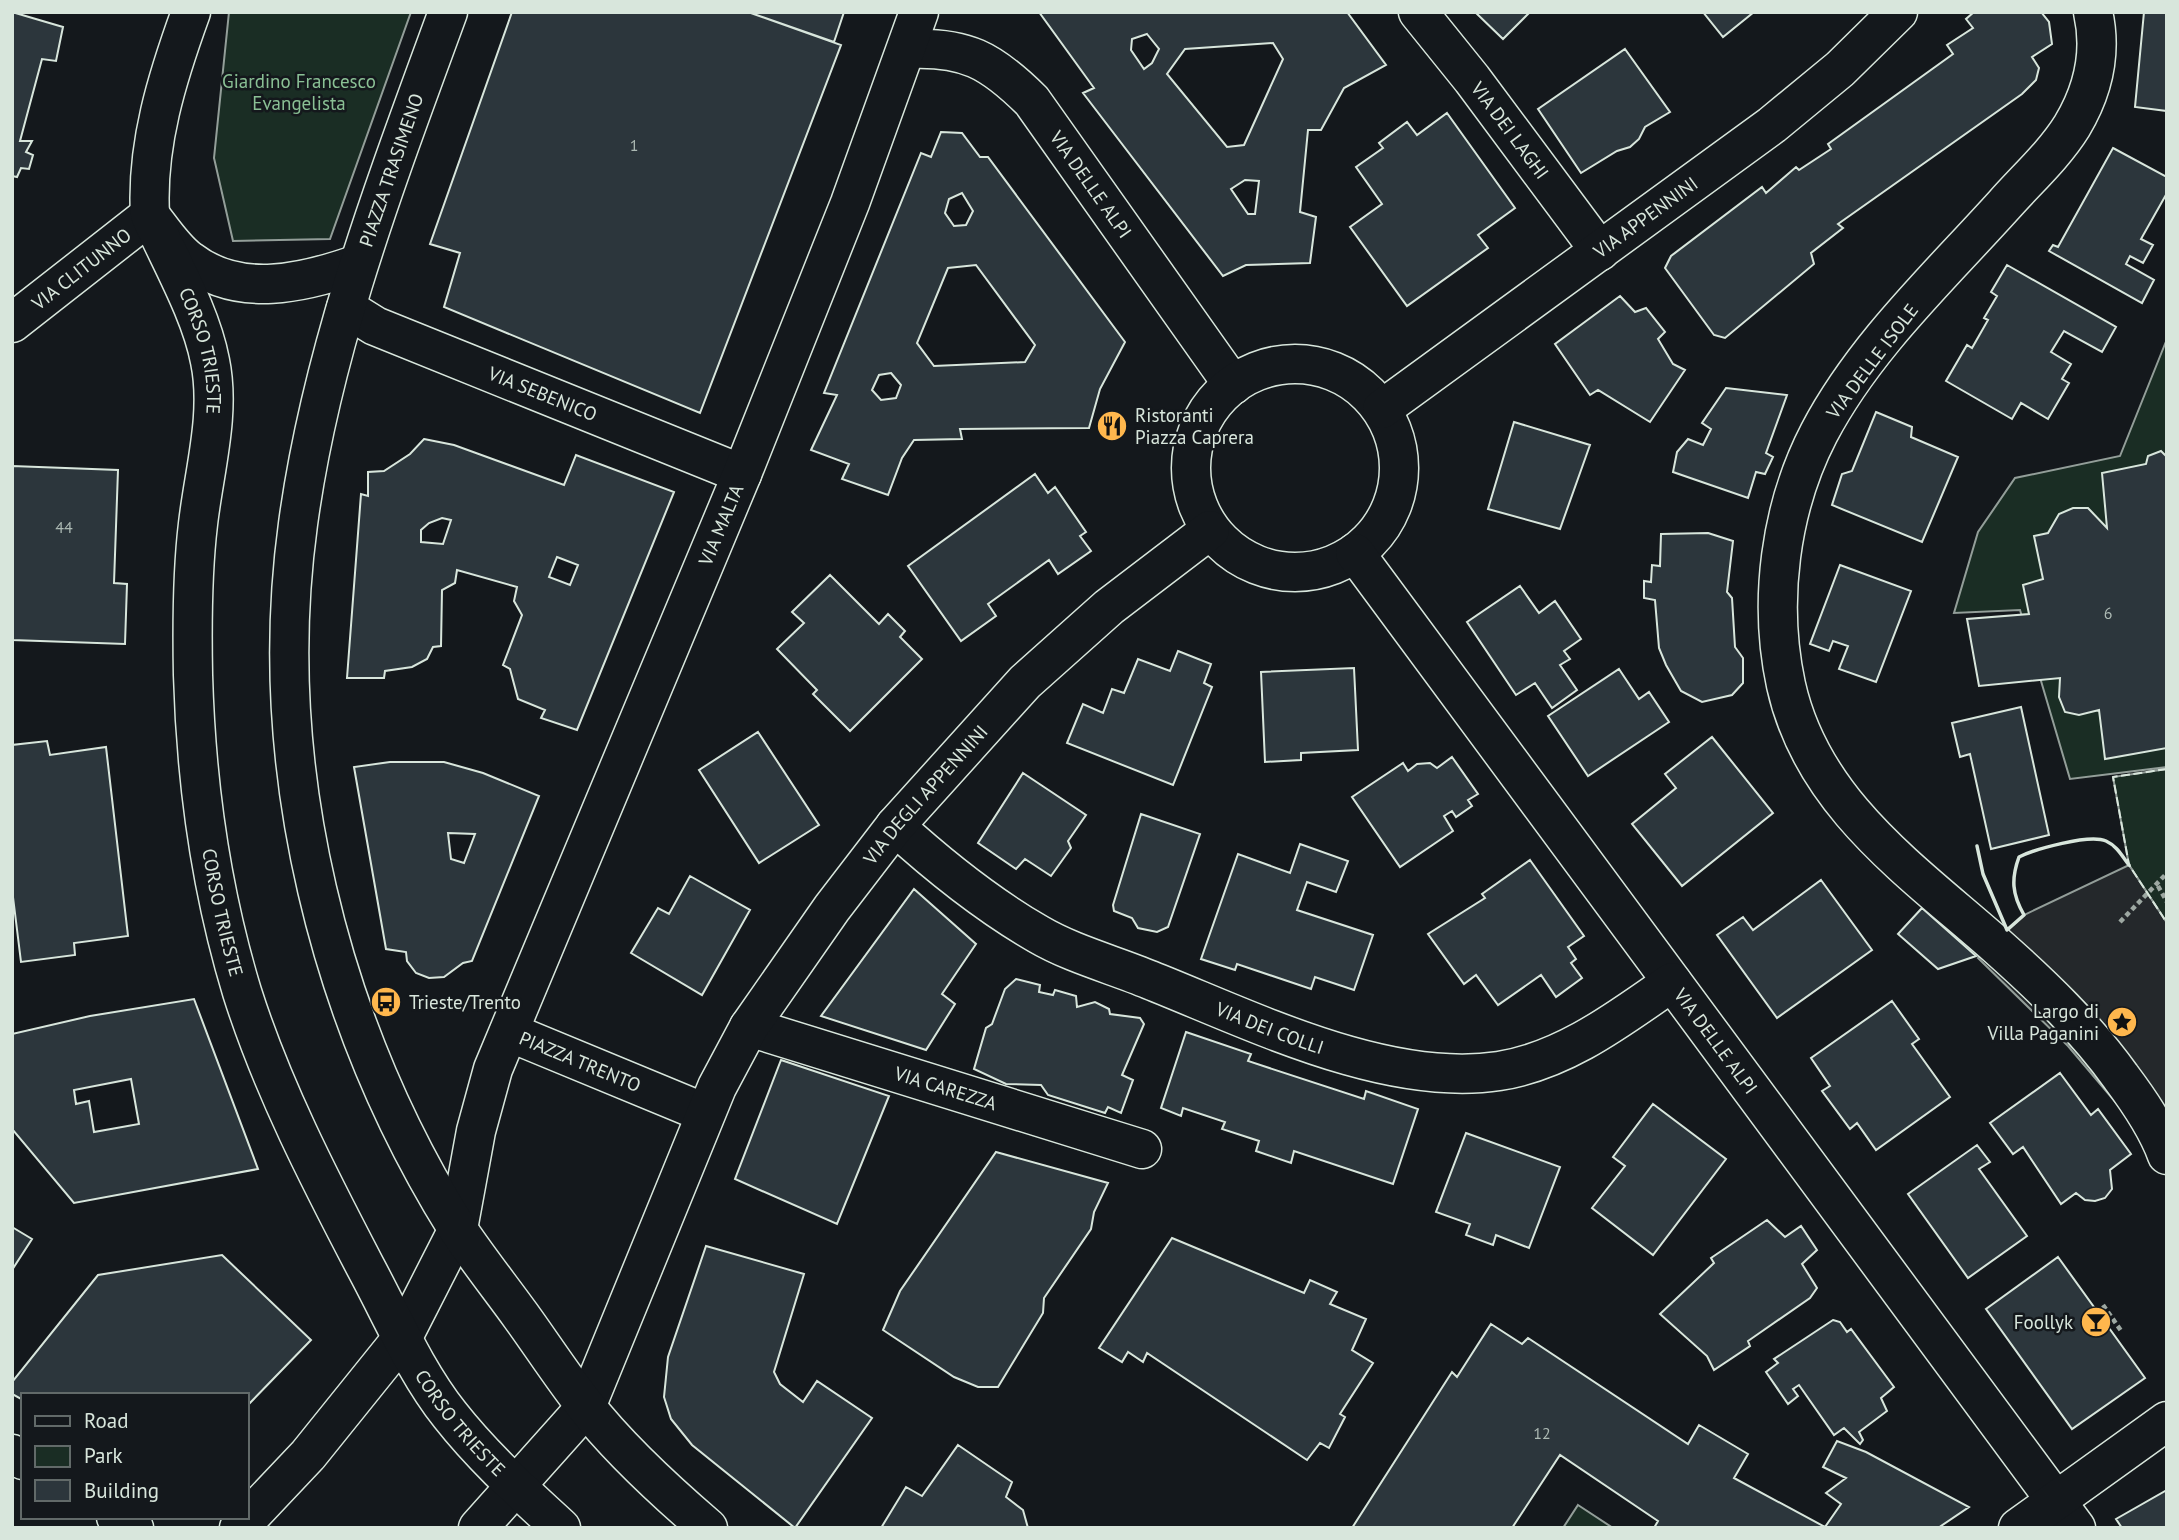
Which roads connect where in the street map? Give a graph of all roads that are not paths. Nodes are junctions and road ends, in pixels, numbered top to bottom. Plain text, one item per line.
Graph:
1 (191, 12) edge
2 (448, 12) edge
3 (919, 12) edge
4 (1418, 12) edge
5 (1898, 12) edge
6 (2093, 12) edge
7 (907, 49) junction
8 (150, 215) junction
9 (1600, 251) junction
10 (358, 264) junction
11 (346, 308) junction
12 (12, 323) edge
13 (1233, 384) junction
14 (1382, 409) junction
15 (742, 474) junction
16 (1210, 530) junction
17 (1355, 553) junction
18 (895, 826) junction
19 (1672, 982) junction
20 (749, 1027) junction
21 (509, 1032) junction
22 (705, 1113) junction
23 (1142, 1149) dead end
24 (2167, 1156) edge
25 (458, 1229) junction
26 (403, 1338) junction
27 (586, 1407) junction
28 (2167, 1421) edge
29 (516, 1487) junction
30 (2067, 1515) edge
31 (248, 1518) edge
32 (478, 1528) edge
33 (561, 1528) edge
34 (708, 1528) edge
35 (2018, 1528) edge

1 - 8 street
2 - 10 street, PIAZZA TRASIMENO
3 - 7 street, VIA MALTA
4 - 9 street, VIA DEI LAGHI
5 - 9 street, VIA APPENNINI
6 - 24 street, VIA DELLE ISOLE
7 - 13 street, VIA DELLE ALPI
7 - 15 street, VIA MALTA
8 - 10 street, PIAZZA TRASIMENO
8 - 12 street, VIA CLITUNNO
8 - 26 street, CORSO TRIESTE
9 - 14 street, VIA APPENNINI
10 - 11 street
11 - 15 street, VIA SEBENICO
11 - 25 street
13 - 14 street
13 - 16 street
14 - 17 street
15 - 21 street, VIA MALTA
16 - 17 street
16 - 18 street, VIA DEGLI APPENNINI
17 - 19 street, VIA DELLE ALPI
18 - 19 street, VIA DEI COLLI
18 - 20 street, VIA DEGLI APPENNINI
19 - 30 street, VIA DELLE ALPI
20 - 22 street, VIA DEGLI APPENNINI
20 - 23 street, VIA CAREZZA
21 - 22 street, PIAZZA TRENTO
21 - 25 street, PIAZZA TRENTO
22 - 27 street
25 - 26 street, PIAZZA TRENTO
25 - 27 street
26 - 29 street, CORSO TRIESTE
26 - 31 street, PIAZZA TRENTO
27 - 29 street
27 - 34 street
28 - 30 street
29 - 32 street
29 - 33 street, CORSO TRIESTE
30 - 35 street

